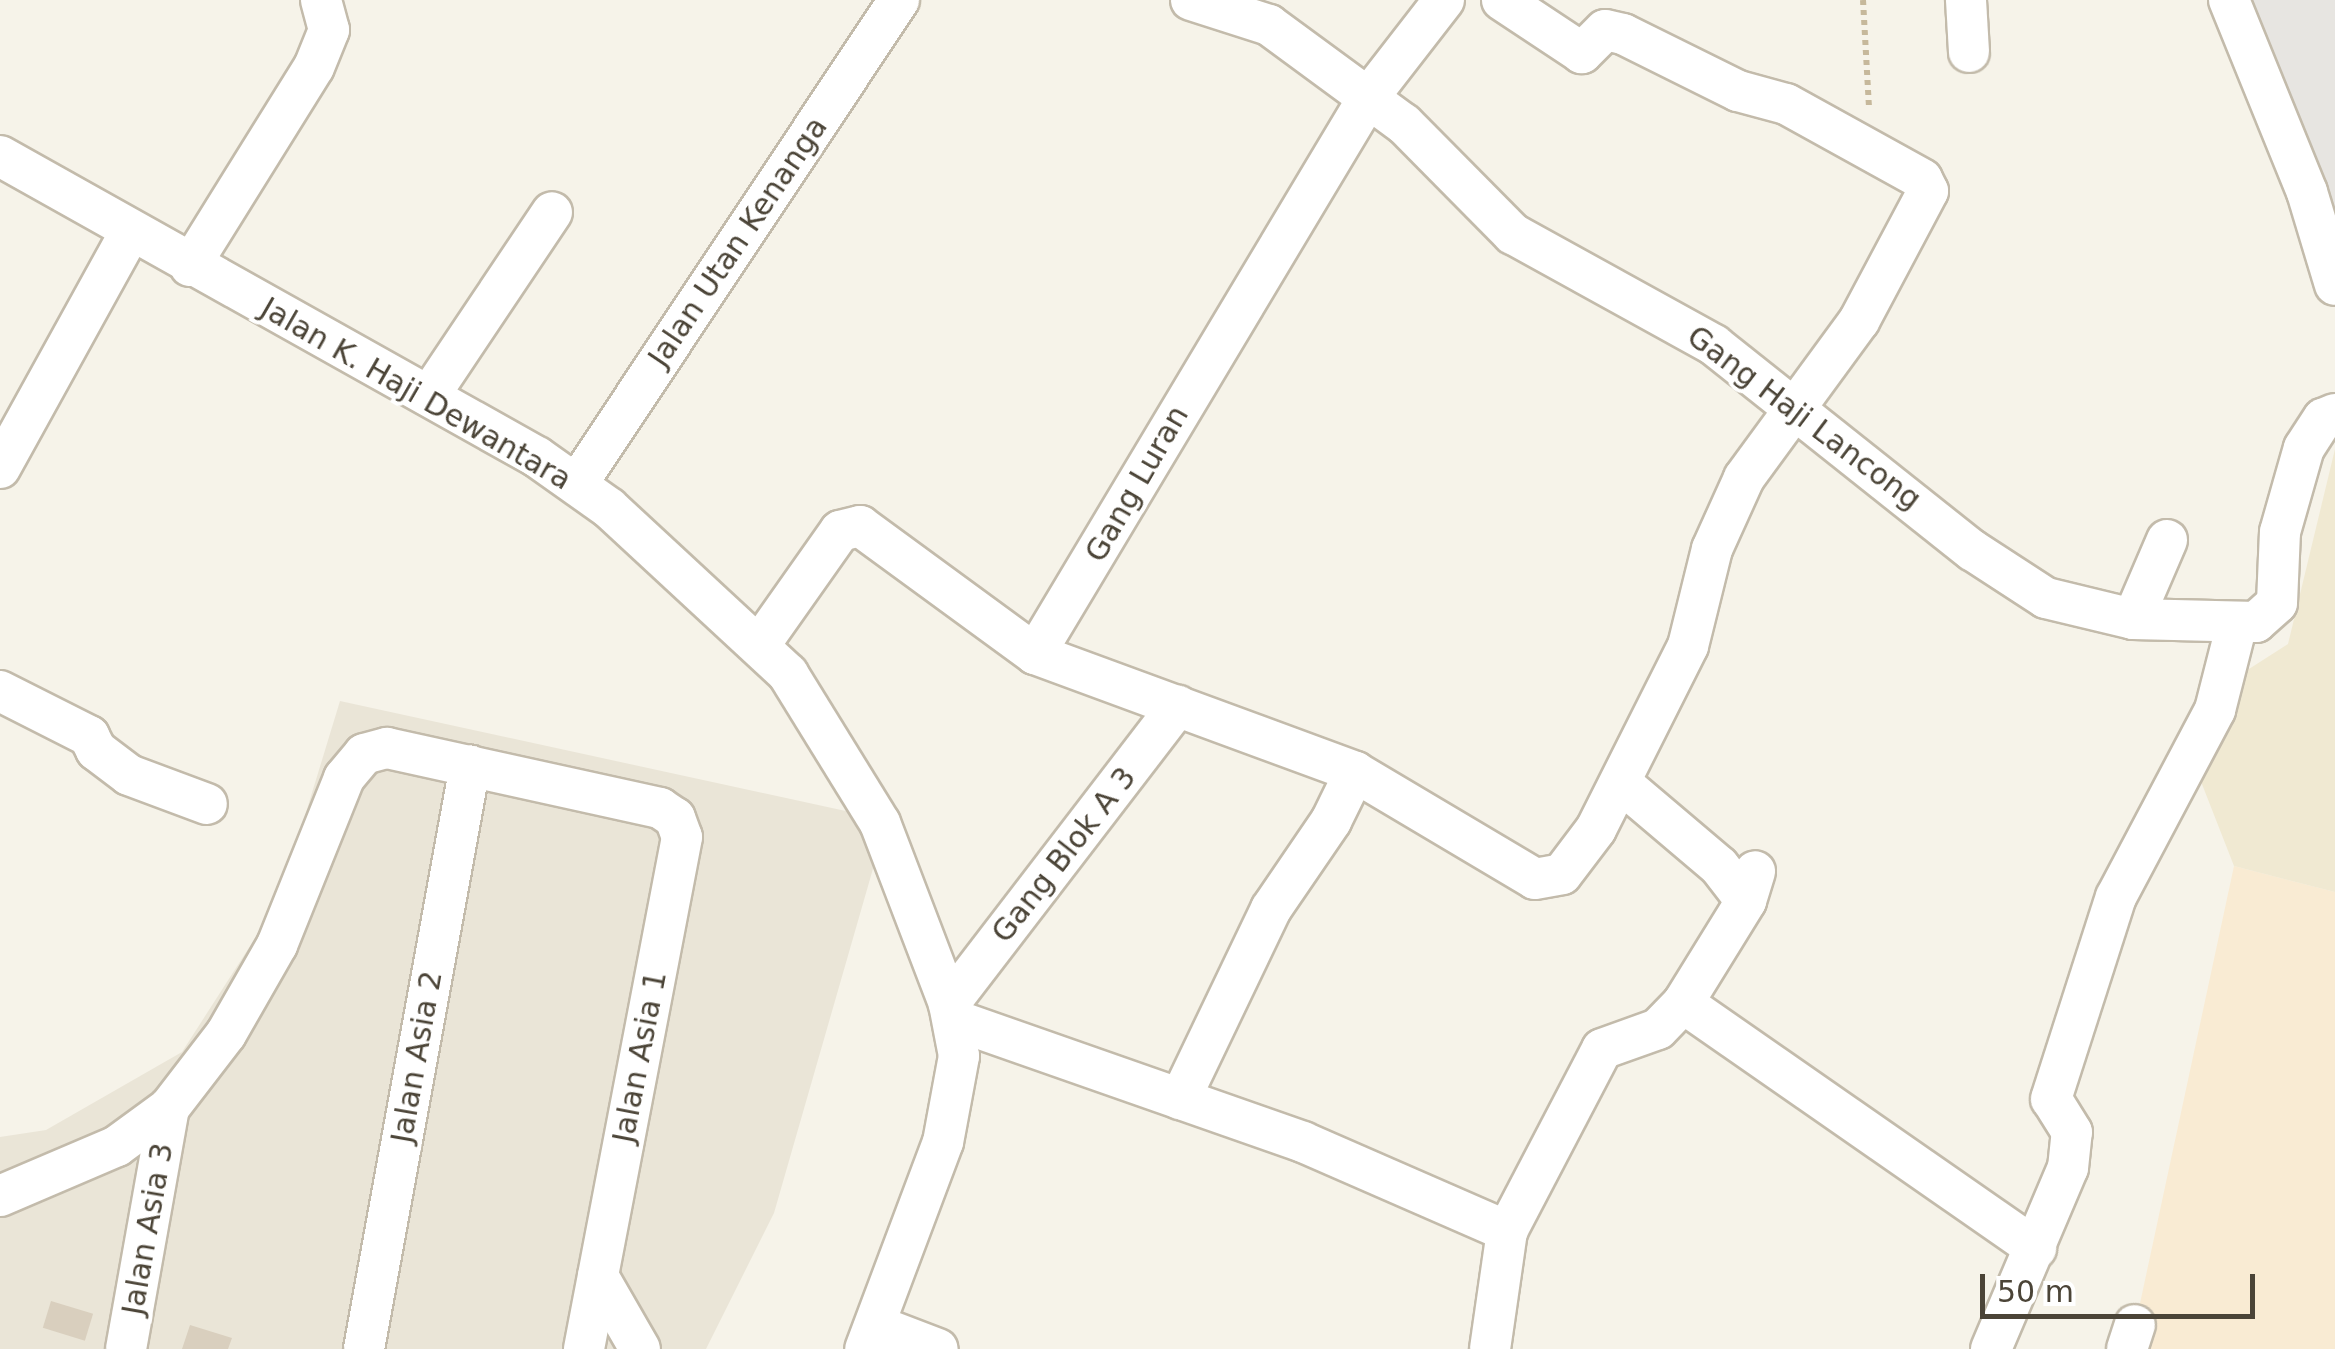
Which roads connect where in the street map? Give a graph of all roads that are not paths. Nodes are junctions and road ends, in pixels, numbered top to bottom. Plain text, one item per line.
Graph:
1 (899, 0) edge
2 (1191, 0) edge
3 (1444, 0) edge
4 (1502, 0) edge
5 (1966, 0) edge
6 (2229, 0) edge
7 (333, 10) edge
8 (1969, 52) dead end
9 (1368, 98) junction
10 (0, 156) edge
11 (552, 212) dead end
12 (130, 234) junction
13 (190, 266) junction
14 (2335, 285) edge
15 (429, 396) junction
16 (1793, 408) junction
17 (2335, 414) edge
18 (0, 468) edge
19 (576, 484) junction
20 (2167, 540) dead end
21 (2133, 620) junction
22 (2237, 624) junction
23 (760, 643) junction
24 (1034, 654) junction
25 (0, 691) edge
26 (1178, 706) junction
27 (470, 766) junction
28 (1355, 772) junction
29 (1621, 783) junction
30 (207, 804) dead end
31 (1683, 1003) junction
32 (952, 1012) junction
33 (1180, 1099) junction
34 (170, 1108) junction
35 (0, 1196) edge
36 (1507, 1231) junction
37 (2036, 1248) junction
38 (598, 1276) junction
39 (870, 1337) edge
40 (126, 1349) edge
41 (364, 1349) edge
42 (584, 1349) edge
43 (640, 1349) edge
44 (938, 1349) edge
45 (1490, 1349) edge
46 (1990, 1349) edge

1 - 19 street, Jalan Utan Kenanga
2 - 9 street, Gang Haji Lancong
3 - 9 street, Gang Luran
4 - 16 street
5 - 8 street
6 - 14 street
7 - 13 street
9 - 16 street, Gang Haji Lancong
9 - 24 street, Gang Luran
10 - 12 street, Jalan K. Haji Dewantara
11 - 15 street
12 - 13 street, Jalan K. Haji Dewantara
12 - 18 street
13 - 15 street, Jalan K. Haji Dewantara
15 - 19 street, Jalan K. Haji Dewantara
16 - 21 street, Gang Haji Lancong
16 - 29 street
17 - 22 street
19 - 23 street, Jalan K. Haji Dewantara
20 - 21 street
21 - 22 street, Gang Haji Lancong
22 - 37 street
23 - 24 street
23 - 32 street, Jalan K. Haji Dewantara
24 - 26 street
25 - 30 street
26 - 28 street
26 - 32 street, Gang Blok A 3
27 - 34 street
27 - 38 street, Jalan Asia 1
27 - 41 street, Jalan Asia 2
28 - 29 street
28 - 33 street
29 - 31 street
31 - 36 street
31 - 37 street
32 - 33 street
32 - 39 street, Jalan K. Haji Dewantara
33 - 36 street
34 - 35 street
34 - 40 street, Jalan Asia 3
36 - 45 street
37 - 46 street
38 - 42 street, Jalan Asia 1
38 - 43 street
39 - 44 street

